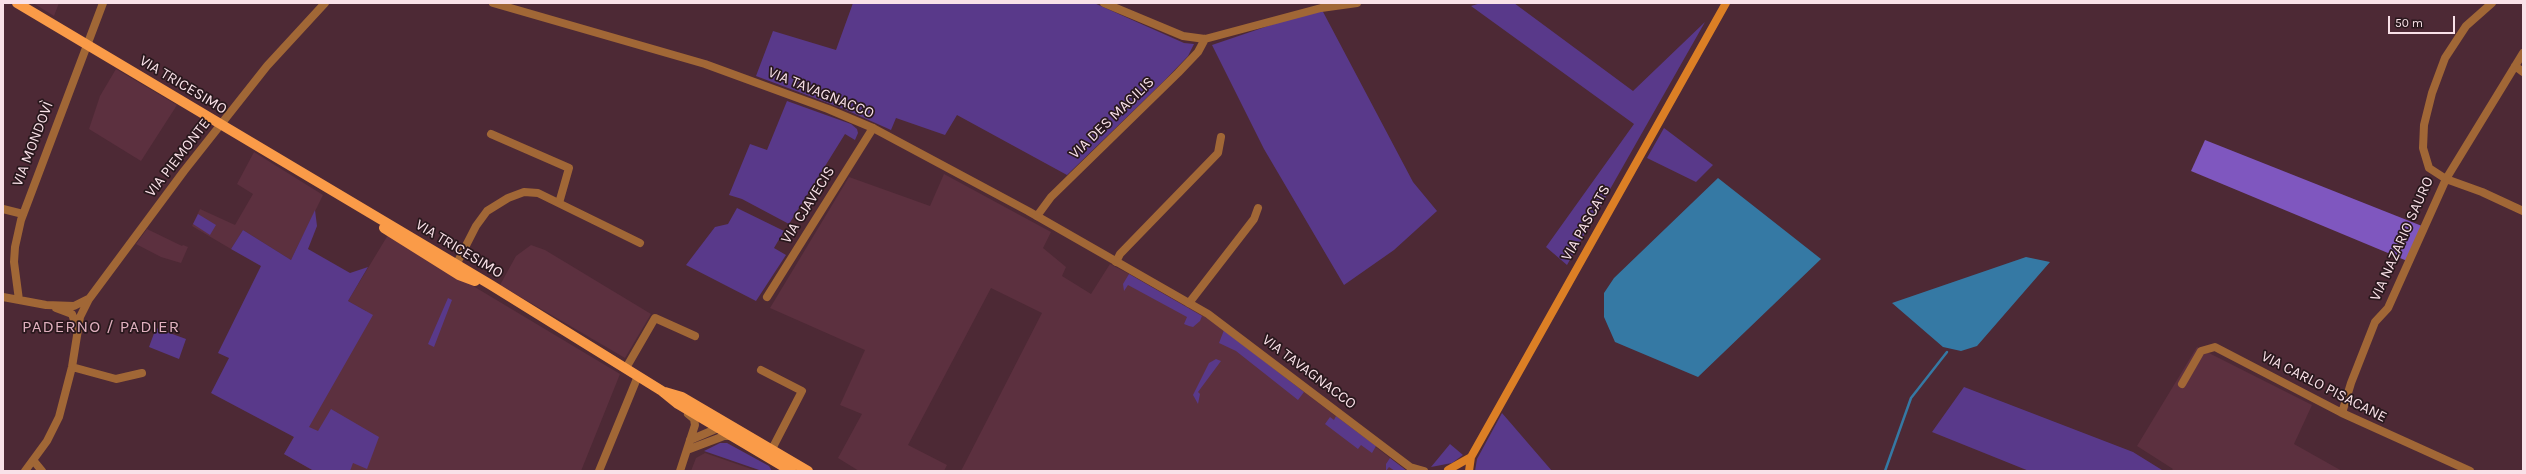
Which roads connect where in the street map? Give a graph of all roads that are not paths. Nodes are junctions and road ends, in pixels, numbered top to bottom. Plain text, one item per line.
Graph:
1 (17, 3) edge
2 (103, 3) edge
3 (325, 3) edge
4 (493, 3) edge
5 (1104, 3) edge
6 (1357, 3) edge
7 (1726, 3) edge
8 (2492, 3) edge
9 (1205, 39) junction
10 (86, 45) junction
11 (2523, 53) edge
12 (2515, 66) junction
13 (2523, 72) edge
14 (221, 125) junction
15 (872, 128) junction
16 (491, 134) dead end
17 (1221, 137) dead end
18 (2446, 179) junction
19 (559, 203) junction
20 (1258, 208) dead end
21 (3, 209) edge
22 (2523, 211) edge
23 (23, 214) junction
24 (1037, 216) junction
25 (640, 243) dead end
26 (1116, 262) junction
27 (455, 268) junction
28 (766, 297) dead end
29 (3, 298) edge
30 (19, 300) junction
31 (1189, 303) junction
32 (77, 311) junction
33 (695, 336) dead end
34 (72, 367) junction
35 (626, 368) junction
36 (761, 370) dead end
37 (142, 373) dead end
38 (638, 376) junction
39 (2182, 384) dead end
40 (662, 391) junction
41 (670, 398) junction
42 (2342, 413) junction
43 (719, 428) junction
44 (733, 436) junction
45 (690, 440) junction
46 (772, 449) junction
47 (687, 450) junction
48 (1471, 457) junction
49 (33, 460) junction
50 (1412, 469) edge
51 (25, 471) edge
52 (42, 471) edge
53 (599, 471) edge
54 (680, 471) edge
55 (791, 471) edge
56 (808, 471) edge
57 (1424, 471) edge
58 (1446, 471) edge
59 (1469, 471) edge
60 (2470, 471) edge

1 - 10 main road, VIA TRICESIMO
2 - 10 street, VIA MONDOVÌ
3 - 14 street, VIA PIEMONTE
4 - 15 street, VIA TAVAGNACCO
5 - 9 street
6 - 9 street
7 - 48 main road, VIA PASCATS
8 - 18 street, VIA NAZARIO SAURO
9 - 24 street, VIA DES MACILIS
10 - 14 main road, VIA TRICESIMO
10 - 23 street, VIA MONDOVÌ
11 - 12 street
12 - 13 street
12 - 18 street
14 - 27 main road, VIA TRICESIMO
14 - 32 street, VIA PIEMONTE
15 - 24 street, VIA TAVAGNACCO
15 - 28 street, VIA CJAVECIS
16 - 19 street
17 - 26 street
18 - 22 street
18 - 42 street, VIA NAZARIO SAURO
19 - 25 street
19 - 27 street
20 - 31 street
21 - 23 street
23 - 30 street, VIA MONDOVÌ
24 - 26 street, VIA TAVAGNACCO
26 - 31 street, VIA TAVAGNACCO
27 - 35 main road, VIA TRICESIMO
29 - 30 street
30 - 32 street
31 - 50 street, VIA TAVAGNACCO
32 - 34 street
33 - 35 street
34 - 37 street
34 - 49 street
35 - 38 main road, VIA TRICESIMO
36 - 46 street
38 - 40 main road, VIA TRICESIMO
38 - 53 street
39 - 42 street, VIA CARLO PISACANE
40 - 41 main road, VIA TRICESIMO
40 - 46 main road, VIA TRICESIMO
41 - 43 main road, VIA TRICESIMO
41 - 45 street
42 - 60 street, VIA CARLO PISACANE
43 - 44 main road, VIA TRICESIMO
43 - 45 street
43 - 46 street, VIA TRICESIMO
44 - 47 street
44 - 55 main road, VIA TRICESIMO
45 - 47 street
46 - 56 main road, VIA TRICESIMO
47 - 54 street
48 - 58 main road
48 - 59 main road, VIA PASCATS
49 - 51 street
49 - 52 street
50 - 57 street, VIA TAVAGNACCO

